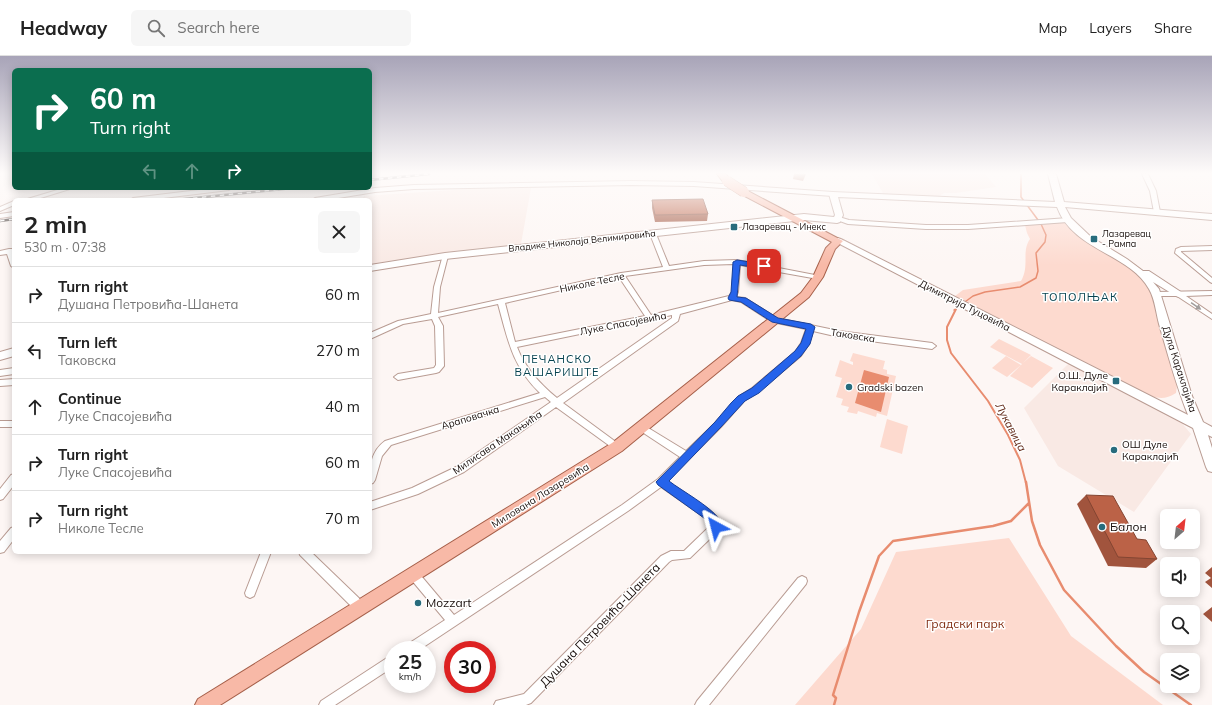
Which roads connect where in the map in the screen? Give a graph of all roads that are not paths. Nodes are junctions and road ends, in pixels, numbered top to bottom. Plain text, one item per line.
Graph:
1 (768, 204) edge
2 (836, 204) edge
3 (1035, 204) edge
4 (1051, 204) edge
5 (1061, 204) edge
6 (1071, 204) edge
7 (1156, 204) edge
8 (12, 205) edge
9 (0, 209) edge
10 (1157, 212) junction
11 (12, 214) edge
12 (0, 216) edge
13 (1212, 217) edge
14 (794, 218) junction
15 (822, 219) junction
16 (838, 219) junction
17 (1068, 220) junction
18 (817, 230) junction
19 (653, 234) junction
20 (838, 241) junction
21 (1212, 248) edge
22 (12, 251) edge
23 (0, 253) edge
24 (445, 256) junction
25 (737, 262) junction
26 (372, 268) edge
27 (1135, 268) junction
28 (667, 269) junction
29 (621, 276) junction
30 (818, 277) junction
31 (1212, 281) edge
32 (1212, 293) edge
33 (1156, 294) junction
34 (1179, 294) junction
35 (732, 298) junction
36 (501, 301) junction
37 (676, 315) junction
38 (434, 316) junction
39 (649, 317) junction
40 (1212, 318) edge
41 (775, 320) junction
42 (811, 327) junction
43 (372, 335) edge
44 (512, 345) junction
45 (932, 346) dead end
46 (12, 353) edge
47 (0, 356) edge
48 (12, 371) edge
49 (0, 372) edge
50 (398, 377) dead end
51 (12, 382) edge
52 (0, 383) edge
53 (546, 394) junction
54 (1186, 396) junction
55 (557, 402) junction
56 (1153, 402) junction
57 (0, 424) edge
58 (12, 424) edge
59 (1198, 424) junction
60 (642, 428) junction
61 (1212, 432) edge
62 (617, 447) junction
63 (686, 456) junction
64 (1212, 467) edge
65 (372, 474) edge
66 (12, 481) edge
67 (661, 482) junction
68 (0, 496) edge
69 (372, 505) edge
70 (12, 534) edge
71 (0, 549) edge
72 (265, 554) edge
73 (306, 554) edge
74 (413, 574) junction
75 (802, 581) dead end
76 (250, 593) dead end
77 (360, 606) junction
78 (452, 621) junction
79 (422, 641) edge
80 (384, 666) edge
81 (204, 705) edge
82 (325, 705) edge
83 (500, 705) edge
84 (701, 705) edge

1 - 14 main road, Димитрија Туцовића, bridge
2 - 16 street
3 - 4 street
5 - 17 street
6 - 10 street
7 - 10 street
8 - 9 street
10 - 13 street
11 - 12 street
14 - 15 street, Владике Николаја Велимировића
14 - 18 main road, Димитрија Туцовића
14 - 19 street, Владике Николаја Велимировића
15 - 16 street, Владике Николаја Велимировића
15 - 18 street
16 - 17 street
17 - 27 street
18 - 20 main road, Димитрија Туцовића
19 - 24 street, Владике Николаја Велимировића
19 - 28 street
20 - 30 main road, Милована Лазаревића
20 - 56 street, Димитрија Туцовића
21 - 31 street
22 - 23 street
24 - 26 street, Владике Николаја Велимировића
24 - 38 street
25 - 28 street, Николе Тесле
25 - 30 street, Николе Тесле
25 - 35 street
27 - 33 street, Дула Караклајића
27 - 34 street
28 - 29 street, Николе Тесле
29 - 36 street, Николе Тесле
29 - 39 street
30 - 41 main road, Милована Лазаревића
32 - 34 street
33 - 34 street
33 - 54 street, Дула Караклајића
34 -> 40 street
35 - 37 street, Луке Спасојевића
35 - 41 street
36 - 38 street, Николе Тесле
36 - 44 street
37 - 39 street, Луке Спасојевића
37 - 55 street, Милисава Макањића
38 - 43 street, Николе Тесле
38 - 50 street
39 - 44 street, Луке Спасојевића
41 - 42 street, Таковска
41 - 60 main road, Милована Лазаревића
42 - 45 street, Таковска
42 - 63 street
44 - 53 street
46 - 47 street
48 - 49 street
51 - 52 street
53 - 55 street
53 - 65 street, Араповачка
54 - 56 street
54 - 59 street, Дула Караклајића
55 - 62 street
55 - 69 street, Милисава Макањића
56 - 59 street, Димитрија Туцовића
57 - 58 street
59 - 61 street, Димитрија Туцовића
59 - 64 street, Дула Караклајића
60 - 62 main road, Милована Лазаревића
60 - 63 street
62 - 74 main road, Милована Лазаревића
63 - 67 street
66 - 68 street
67 - 78 street
67 - 83 street, Душана Петровића-Шанета
70 - 71 street
72 - 76 street
73 - 77 street
74 - 77 main road, Милована Лазаревића
74 - 78 street
75 - 84 street
77 - 81 main road, Милована Лазаревића
78 - 79 street
80 - 82 street

